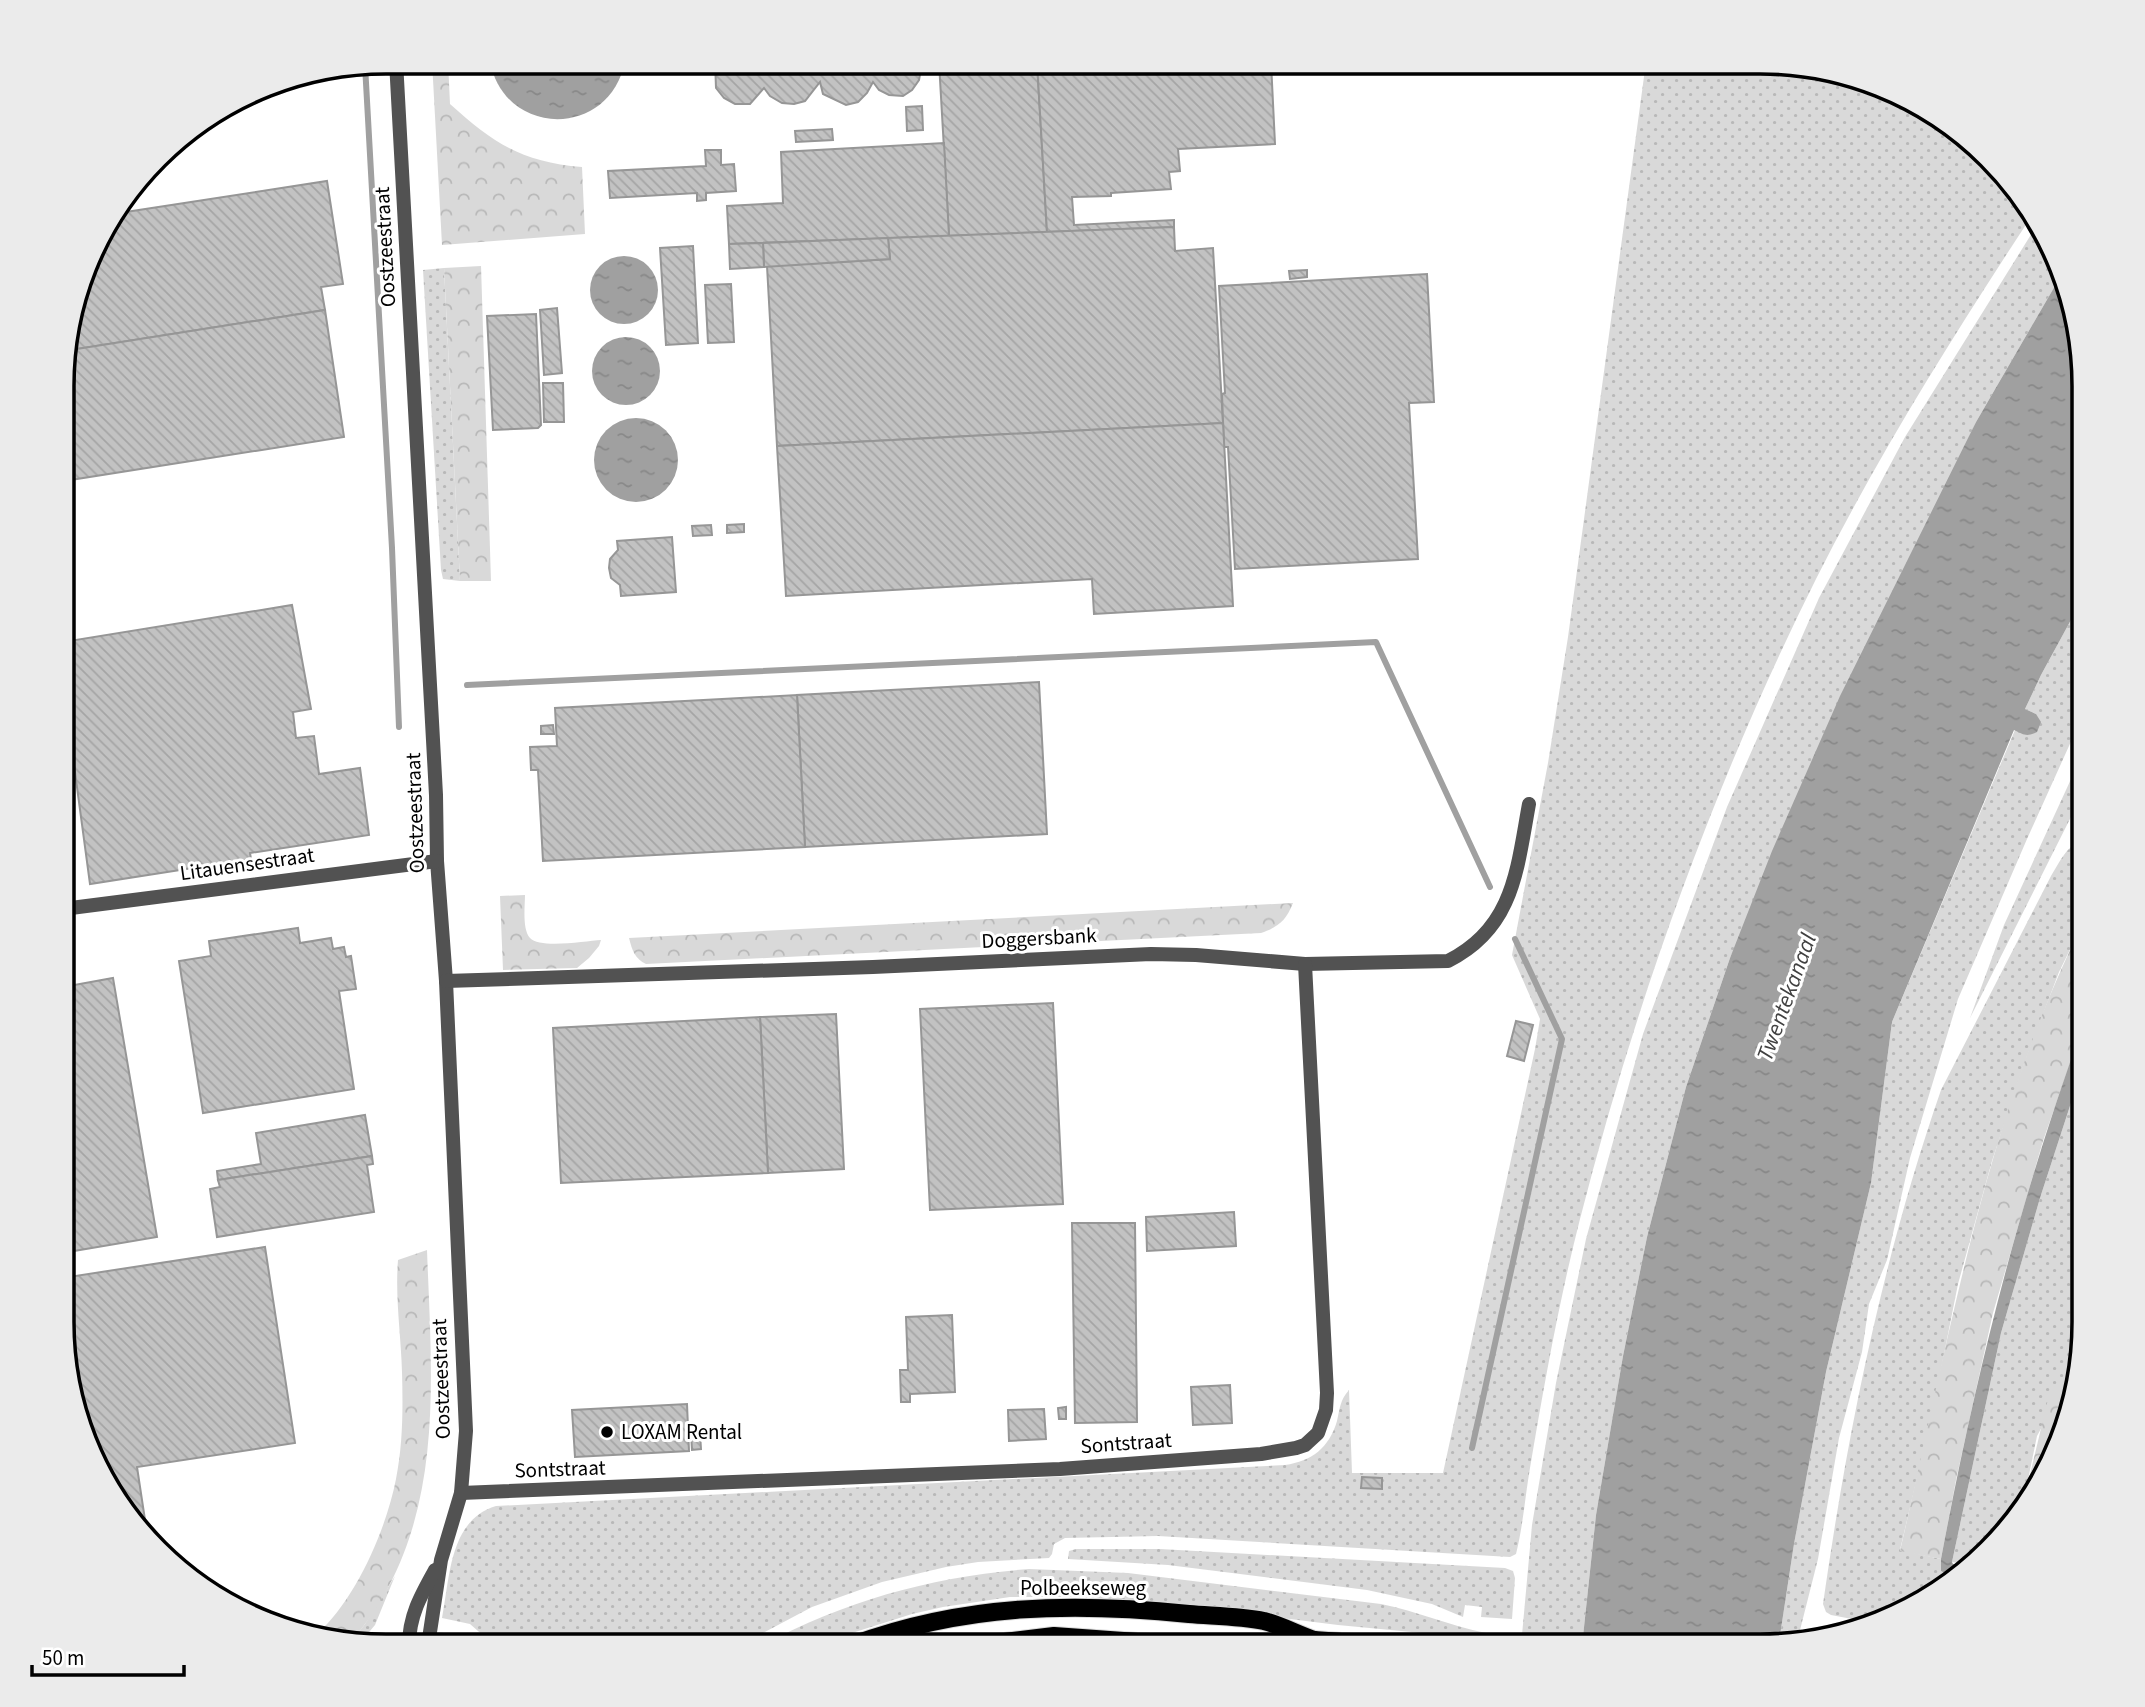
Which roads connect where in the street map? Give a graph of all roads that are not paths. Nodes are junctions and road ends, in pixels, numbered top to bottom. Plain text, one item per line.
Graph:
1 (397, 74) edge
2 (1529, 804) dead end
3 (438, 861) junction
4 (74, 908) edge
5 (1305, 964) junction
6 (446, 981) junction
7 (461, 1493) junction
8 (441, 1560) junction
9 (410, 1634) edge
10 (431, 1634) edge
11 (886, 1634) edge
12 (1298, 1634) edge

1 - 3 street, Oostzeestraat
2 - 5 street, Doggersbank
3 - 4 street, Litauensestraat
3 - 6 street, Oostzeestraat
5 - 6 street, Doggersbank
5 - 7 street, Sontstraat
6 - 7 street, Oostzeestraat
7 - 8 street, Oostzeestraat
8 - 9 street, Oostzeestraat
8 - 10 street, Oostzeestraat
11 - 12 main road, Polbeekseweg

